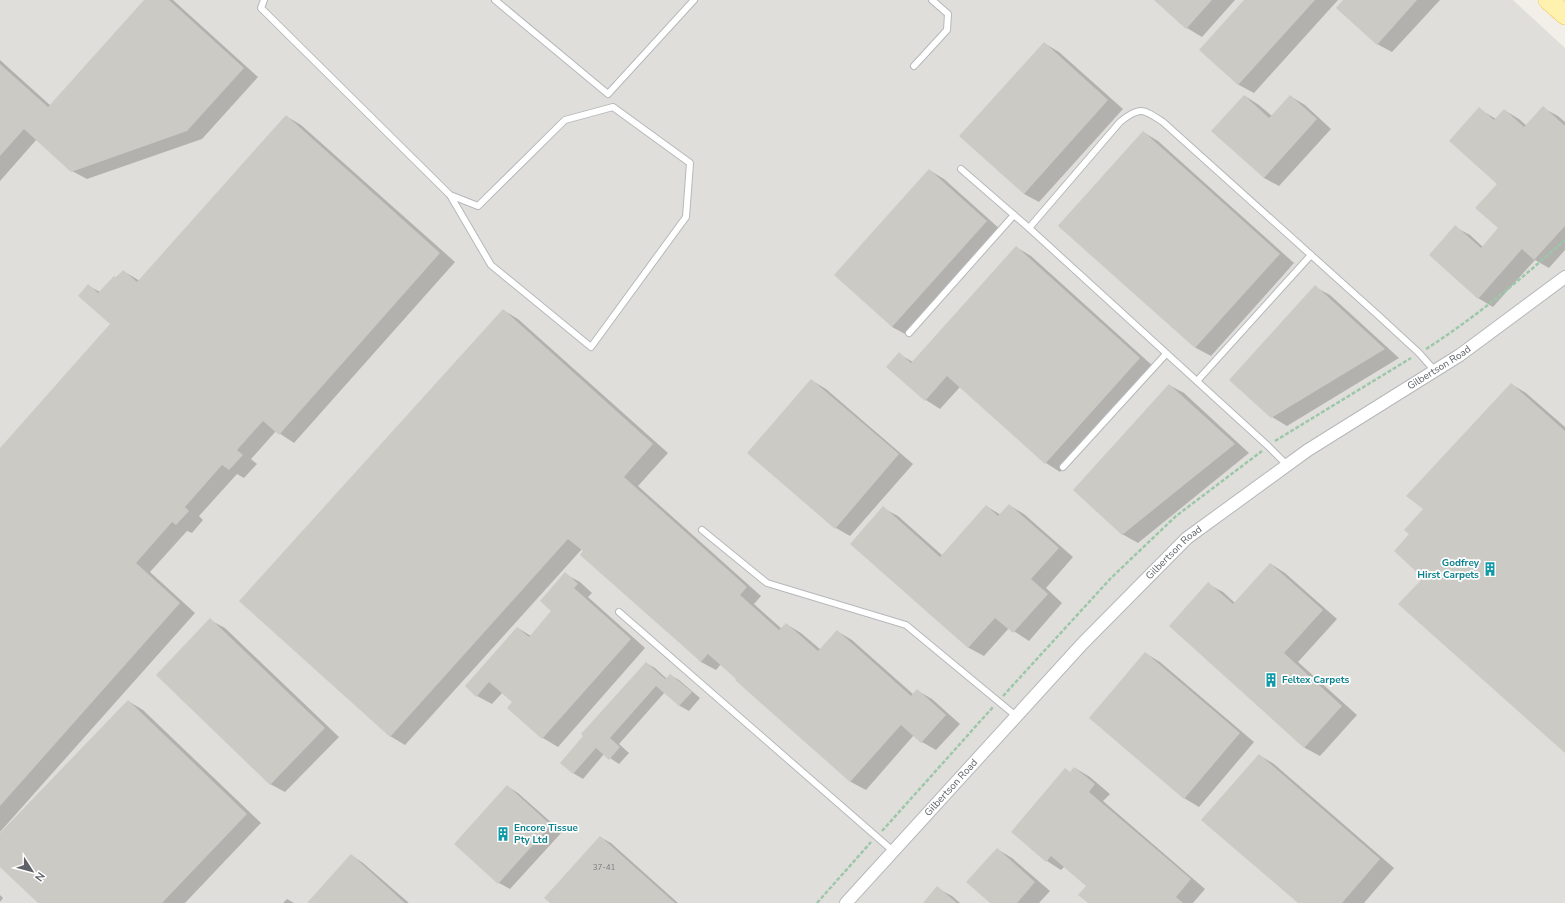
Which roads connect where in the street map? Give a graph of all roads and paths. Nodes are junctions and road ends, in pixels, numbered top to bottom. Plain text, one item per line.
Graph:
1 (264, 0) edge
2 (495, 0) edge
3 (694, 0) edge
4 (932, 0) edge
5 (1548, 0) edge
6 (1565, 15) edge
7 (914, 66) dead end
8 (961, 169) dead end
9 (450, 195) junction
10 (1014, 215) junction
11 (1028, 228) junction
12 (1311, 255) junction
13 (1565, 277) edge
14 (909, 332) dead end
15 (1166, 354) junction
16 (1435, 371) junction
17 (1197, 381) junction
18 (1287, 465) junction
19 (1063, 467) dead end
20 (702, 530) dead end
21 (619, 612) dead end
22 (1016, 716) junction
23 (893, 851) junction
24 (846, 903) edge

1 - 9 lane
2 - 3 lane
4 - 7 lane
5 - 6 main road
8 - 10 lane
9 - 9 lane
10 - 11 lane
10 - 14 lane
11 - 12 lane
11 - 15 lane
12 - 16 lane
12 - 17 lane
13 - 16 street, Gilbertson Road
15 - 17 lane
15 - 19 lane
16 - 18 street, Gilbertson Road
17 - 18 lane
18 - 22 street, Gilbertson Road
20 - 22 lane
21 - 23 lane
22 - 23 street, Gilbertson Road
23 - 24 street, Gilbertson Road

